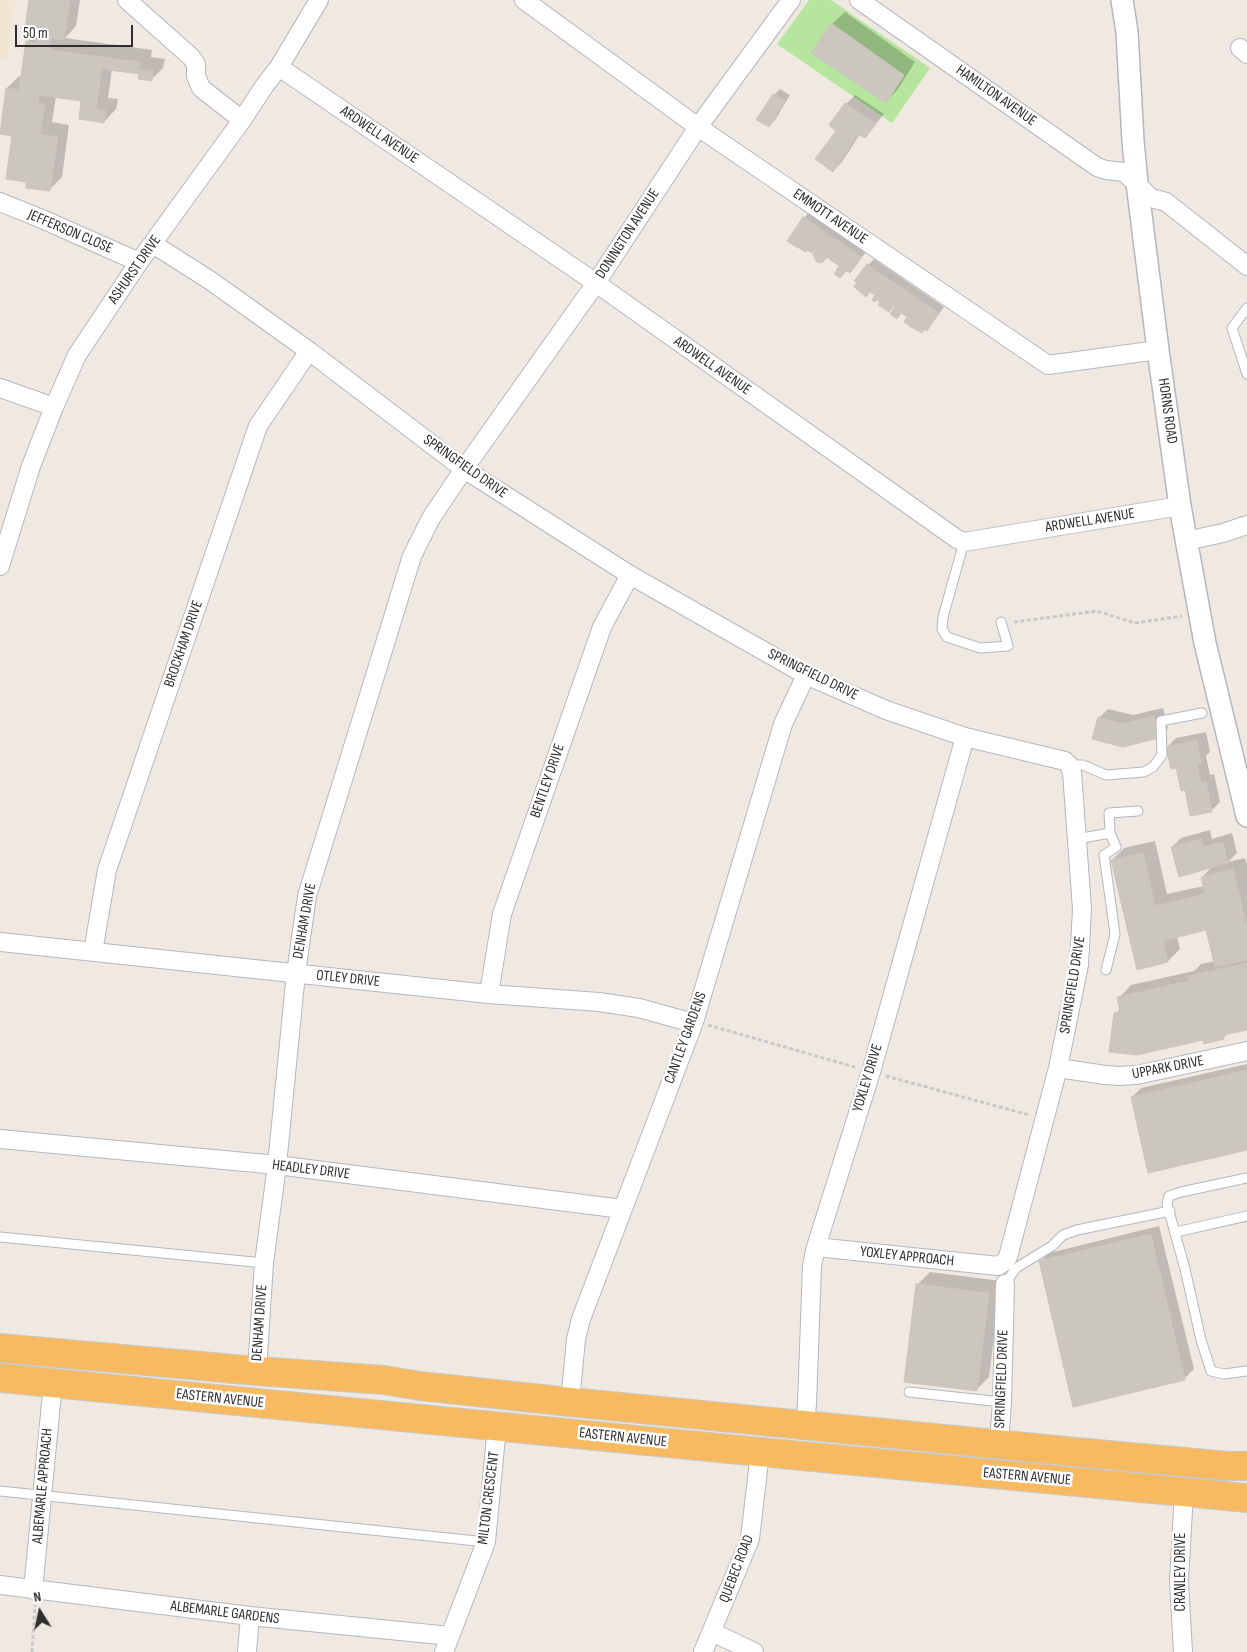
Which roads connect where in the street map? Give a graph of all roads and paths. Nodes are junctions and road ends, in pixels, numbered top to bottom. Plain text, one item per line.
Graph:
1 (127, 0) edge
2 (319, 0) edge
3 (524, 0) edge
4 (791, 0) edge
5 (859, 0) edge
6 (1122, 0) edge
7 (279, 67) junction
8 (242, 120) junction
9 (698, 127) junction
10 (1137, 183) junction
11 (0, 202) edge
12 (153, 244) junction
13 (139, 262) junction
14 (1247, 266) edge
15 (596, 284) junction
16 (1247, 308) edge
17 (1158, 350) junction
18 (309, 351) junction
19 (1247, 374) edge
20 (0, 388) edge
21 (54, 407) junction
22 (464, 468) junction
23 (1180, 506) junction
24 (1247, 524) edge
25 (1186, 541) junction
26 (964, 542) junction
27 (0, 566) edge
28 (630, 575) junction
29 (1200, 613) junction
30 (1001, 622) dead end
31 (1004, 632) junction
32 (806, 674) junction
33 (1202, 713) dead end
34 (965, 737) junction
35 (1069, 765) junction
36 (1246, 806) edge
37 (1138, 811) dead end
38 (1110, 833) junction
39 (1077, 839) junction
40 (0, 942) edge
41 (93, 952) junction
42 (1106, 970) dead end
43 (296, 973) junction
44 (489, 994) junction
45 (693, 1023) junction
46 (1247, 1051) edge
47 (1058, 1068) junction
48 (0, 1139) edge
49 (277, 1165) junction
50 (1247, 1178) edge
51 (622, 1209) junction
52 (1170, 1211) junction
53 (1247, 1216) edge
54 (1176, 1232) junction
55 (0, 1237) edge
56 (816, 1247) junction
57 (264, 1263) junction
58 (998, 1266) joint
59 (1005, 1284) joint
60 (0, 1348) edge
61 (257, 1371) junction
62 (1247, 1372) edge
63 (0, 1378) edge
64 (53, 1383) junction
65 (909, 1392) dead end
66 (570, 1402) junction
67 (1002, 1402) junction
68 (805, 1425) junction
69 (497, 1426) junction
70 (999, 1443) junction
71 (760, 1452) junction
72 (1241, 1468) edge
73 (0, 1491) edge
74 (1184, 1492) junction
75 (42, 1495) junction
76 (1247, 1498) edge
77 (486, 1542) junction
78 (0, 1586) edge
79 (35, 1590) junction
80 (250, 1616) junction
81 (712, 1632) junction
82 (447, 1644) edge
83 (32, 1652) edge
84 (247, 1652) edge
85 (703, 1652) edge
86 (754, 1652) edge
87 (1184, 1652) edge

1 - 8 street
2 - 7 street, ASHURST DRIVE
3 - 9 street, EMMOTT AVENUE
4 - 9 street, DONINGTON AVENUE
5 - 10 street, HAMILTON AVENUE
6 - 10 street, HORNS ROAD
7 - 8 street, ASHURST DRIVE
7 - 15 street, ARDWELL AVENUE
8 - 12 street, ASHURST DRIVE
9 - 15 street, DONINGTON AVENUE
9 - 17 street, EMMOTT AVENUE
10 - 14 street, HAMILTON AVENUE
10 - 17 street, HORNS ROAD
11 - 13 street, JEFFERSON CLOSE
12 - 13 street, ASHURST DRIVE
12 - 18 street, SPRINGFIELD DRIVE
13 - 21 street, ASHURST DRIVE
15 - 22 street, DONINGTON AVENUE
15 - 26 street, ARDWELL AVENUE
16 - 19 lane
17 - 23 street, HORNS ROAD
18 - 22 street, SPRINGFIELD DRIVE
18 - 41 street, BROCKHAM DRIVE
20 - 21 street
21 - 27 street, ASHURST DRIVE
22 - 28 street, SPRINGFIELD DRIVE
22 - 43 street, DENHAM DRIVE
23 - 25 street, HORNS ROAD
23 - 26 street, ARDWELL AVENUE
24 - 25 street
25 - 29 street, HORNS ROAD
26 - 31 lane
28 - 32 street, SPRINGFIELD DRIVE
28 - 44 street, BENTLEY DRIVE
29 - 31 path
29 - 36 street, HORNS ROAD
30 - 31 lane
32 - 34 street, SPRINGFIELD DRIVE
32 - 45 street, CANTLEY GARDENS
33 - 35 lane
34 - 35 street, SPRINGFIELD DRIVE
34 - 56 street, YOXLEY DRIVE
35 - 39 street, SPRINGFIELD DRIVE
37 - 38 lane
38 - 39 lane
38 - 42 lane
39 - 47 street, SPRINGFIELD DRIVE
40 - 41 street, OTLEY DRIVE
41 - 43 street, OTLEY DRIVE
43 - 44 street, OTLEY DRIVE
43 - 49 street, DENHAM DRIVE
44 - 45 street, OTLEY DRIVE
45 - 51 street, CANTLEY GARDENS
46 - 47 street, UPPARK DRIVE
47 - 58 street, SPRINGFIELD DRIVE
48 - 49 street, HEADLEY DRIVE
49 - 51 street, HEADLEY DRIVE
49 - 57 street, DENHAM DRIVE
50 - 52 lane
51 - 66 street, CANTLEY GARDENS
52 - 54 lane
52 - 59 lane
53 - 54 lane
54 - 62 lane
55 - 57 lane
56 - 58 street, YOXLEY APPROACH
56 - 68 street, YOXLEY DRIVE
57 - 61 street, DENHAM DRIVE
59 - 67 street, SPRINGFIELD DRIVE
60 - 61 highway, EASTERN AVENUE
61 - 66 highway, EASTERN AVENUE
63 - 64 highway, EASTERN AVENUE
64 - 69 highway, EASTERN AVENUE
64 - 75 street, ALBEMARLE APPROACH
65 - 67 lane
66 - 68 highway, EASTERN AVENUE
67 - 70 street, SPRINGFIELD DRIVE
68 - 70 highway, EASTERN AVENUE
69 - 71 highway, EASTERN AVENUE
69 - 77 street, MILTON CRESCENT
70 - 72 highway, EASTERN AVENUE
71 - 74 highway, EASTERN AVENUE
71 - 81 street, QUEBEC ROAD
73 - 75 lane
74 - 76 highway, EASTERN AVENUE
74 - 87 street, CRANLEY DRIVE
75 - 77 lane
75 - 79 street, ALBEMARLE APPROACH
77 - 82 street, MILTON CRESCENT
78 - 79 street, ALBEMARLE GARDENS
79 - 80 street, ALBEMARLE GARDENS
79 - 83 path
80 - 82 street, ALBEMARLE GARDENS
80 - 84 street
81 - 85 street, QUEBEC ROAD
81 - 86 street

